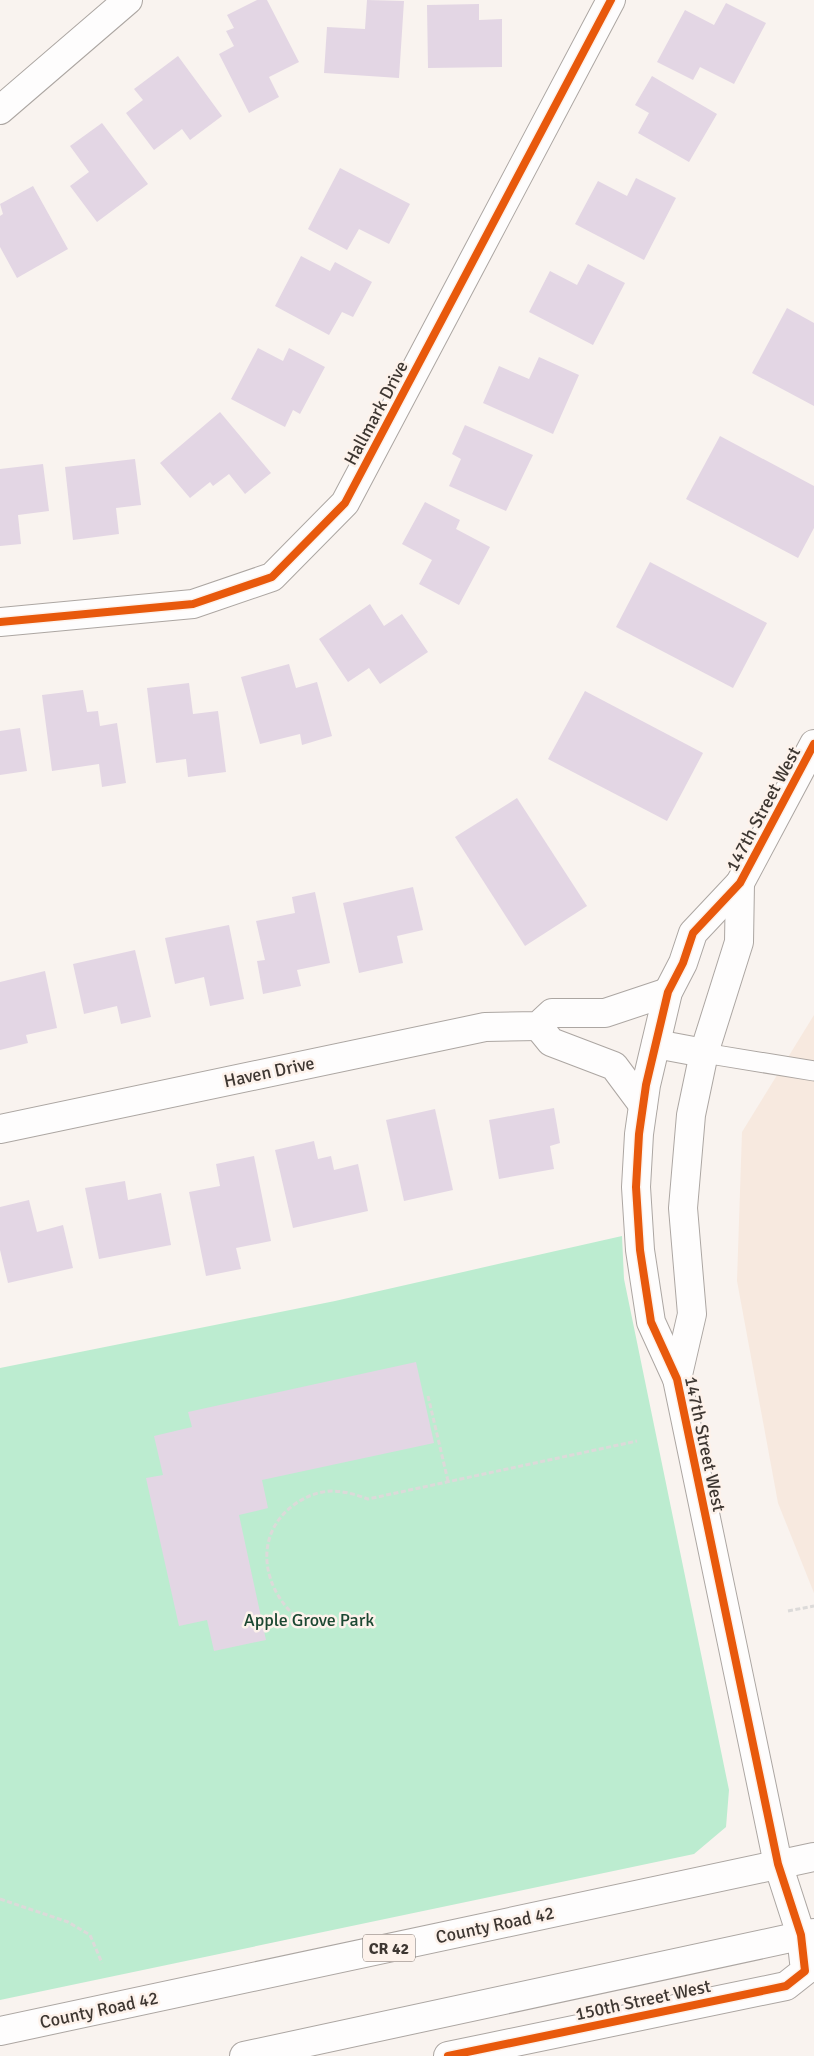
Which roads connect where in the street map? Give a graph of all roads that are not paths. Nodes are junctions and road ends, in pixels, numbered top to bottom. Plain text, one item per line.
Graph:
1 (128, 0) edge
2 (611, 0) edge
3 (0, 110) edge
4 (0, 622) edge
5 (814, 744) edge
6 (740, 883) junction
7 (668, 992) junction
8 (538, 1026) junction
9 (656, 1044) junction
10 (704, 1052) junction
11 (814, 1071) edge
12 (643, 1105) junction
13 (0, 1129) edge
14 (677, 1379) junction
15 (814, 1857) edge
16 (778, 1864) junction
17 (808, 1934) edge
18 (0, 2031) edge
19 (244, 2056) edge
20 (448, 2056) edge

1 - 3 main road
2 - 4 main road, Hallmark Drive
5 - 6 main road, 147th Street West
6 - 7 main road, 147th Street West
6 - 10 main road, 147th Street West
7 - 8 main road
7 - 9 main road, 147th Street West
8 - 12 main road
8 - 13 main road, Haven Drive
9 - 10 main road
9 - 12 main road, 147th Street West
10 - 11 lane
10 - 14 main road, 147th Street West
12 - 14 main road, 147th Street West
14 - 16 main road, 147th Street West
15 - 16 main road, County Road 42 / CR 42
16 - 17 main road, 147th Street West
16 - 18 main road, County Road 42 / CR 42
17 - 19 main road
17 - 20 main road, 150th Street West

